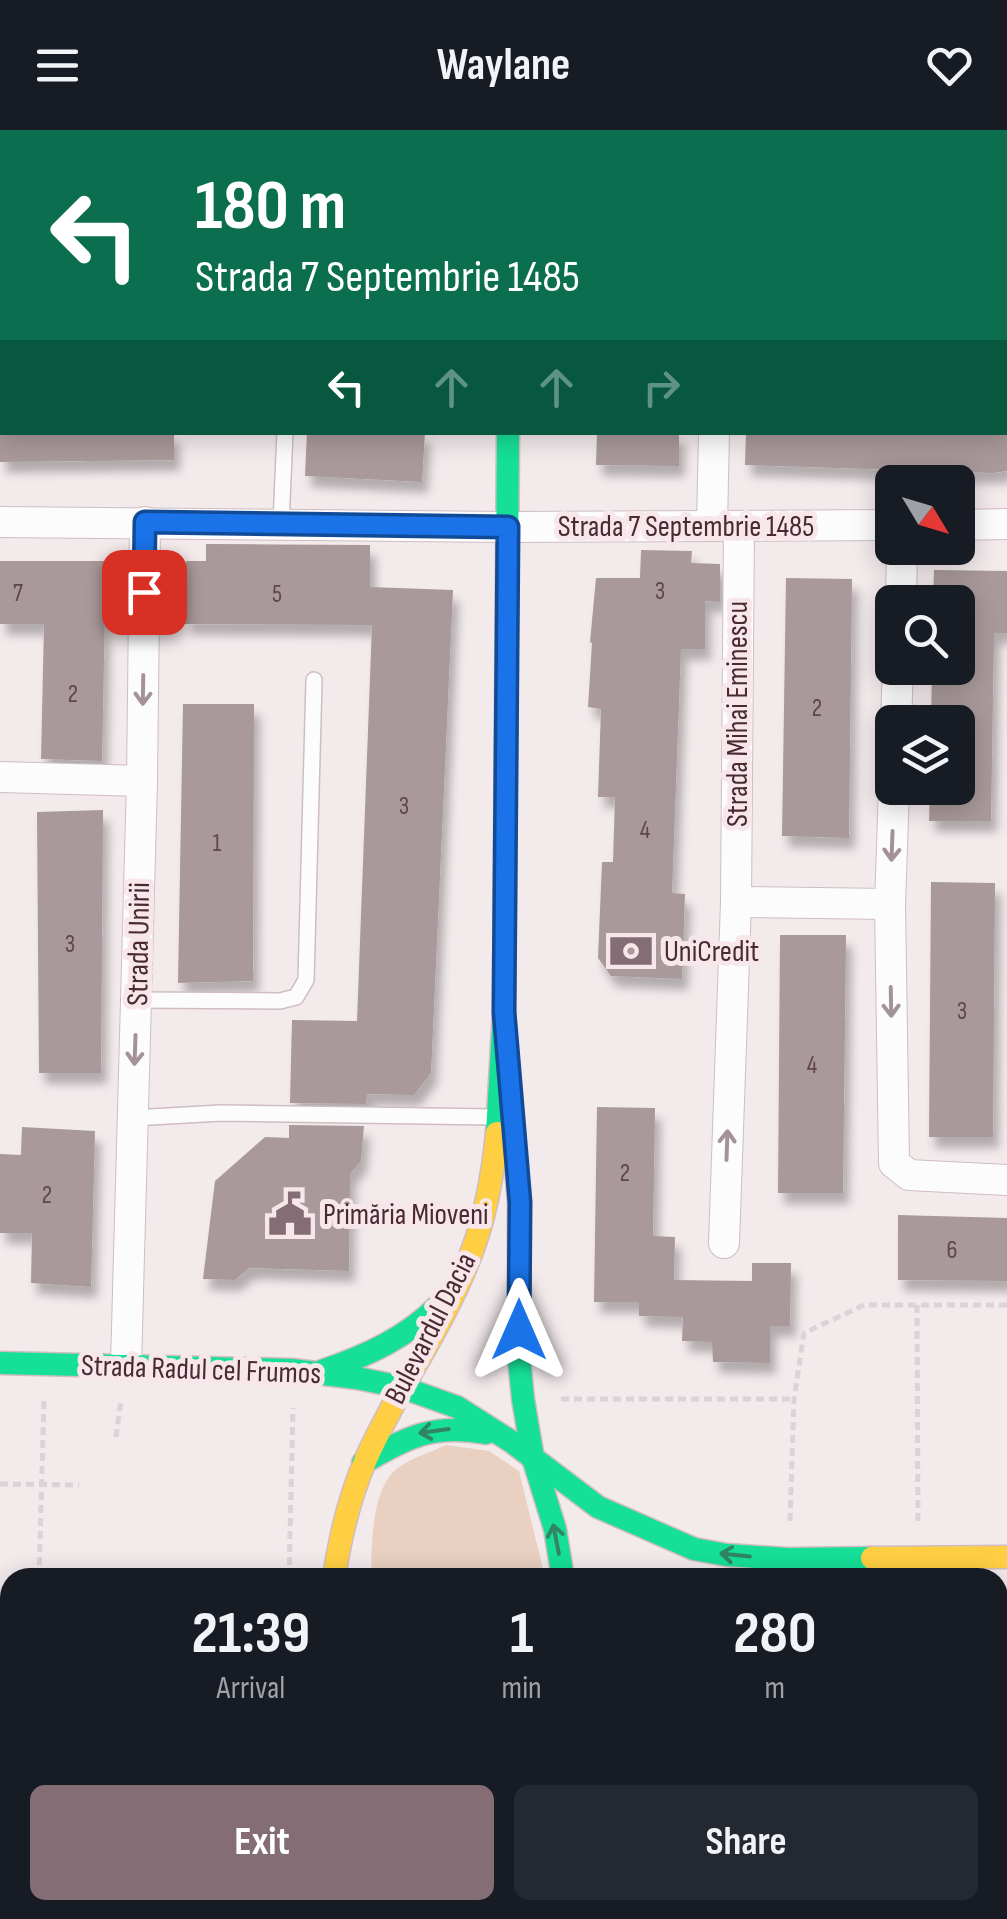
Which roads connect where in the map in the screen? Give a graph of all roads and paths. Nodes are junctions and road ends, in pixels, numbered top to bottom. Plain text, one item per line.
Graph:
1 (286, 435) edge
2 (508, 435) edge
3 (714, 435) edge
4 (0, 522) edge
5 (145, 522) junction
6 (280, 524) junction
7 (975, 524) edge
8 (1007, 524) edge
9 (875, 525) edge
10 (725, 526) junction
11 (508, 527) junction
12 (314, 680) dead end
13 (0, 777) edge
14 (142, 781) junction
15 (893, 805) edge
16 (736, 902) junction
17 (890, 904) junction
18 (137, 1000) junction
19 (504, 1012) junction
20 (498, 1117) junction
21 (134, 1118) junction
22 (1007, 1180) edge
23 (724, 1242) dead end
24 (460, 1281) junction
25 (918, 1305) junction
26 (1007, 1306) edge
27 (0, 1363) edge
28 (46, 1364) junction
29 (126, 1365) junction
30 (292, 1370) junction
31 (319, 1372) junction
32 (401, 1388) junction
33 (794, 1398) junction
34 (523, 1399) junction
35 (512, 1442) junction
36 (533, 1458) junction
37 (363, 1464) junction
38 (0, 1484) edge
39 (42, 1484) junction
40 (79, 1484) dead end
41 (1007, 1557) edge
42 (918, 1558) junction
43 (788, 1559) junction
44 (39, 1568) edge
45 (289, 1568) edge
46 (336, 1568) edge
47 (562, 1568) edge

1 - 6 lane
2 - 11 main road, Bulevardul Dacia
3 - 10 street, Strada Mihai Eminescu
4 - 5 street, Strada 7 Septembrie 1485
5 - 6 street, Strada 7 Septembrie 1485
5 -> 14 street, Strada Unirii
6 - 11 street, Strada 7 Septembrie 1485
7 - 8 street
9 - 10 street, Strada 7 Septembrie 1485
10 - 11 street, Strada 7 Septembrie 1485
10 - 16 street, Strada Mihai Eminescu
11 - 19 main road, Bulevardul Dacia
12 - 18 lane
13 - 14 street
14 - 18 street, Strada Unirii
15 -> 17 street
16 - 17 street
23 -> 16 street, Strada Mihai Eminescu
17 -> 22 street
18 -> 21 street, Strada Unirii
19 - 20 main road, Bulevardul Dacia
19 - 34 main road, Bulevardul Dacia
20 - 21 lane
20 - 24 main road, Bulevardul Dacia
21 - 29 street, Strada Unirii
24 - 31 main road
24 - 32 main road, Bulevardul Dacia
25 - 26 path
25 - 33 path
25 - 42 path
27 - 28 main road, Strada Radul cel Frumos
28 - 29 main road, Strada Radul cel Frumos
28 - 39 path
29 - 30 main road, Strada Radul cel Frumos
30 - 31 main road, Strada Radul cel Frumos
30 - 45 path
31 - 32 main road, Strada Radul cel Frumos
32 - 35 main road, Strada Radul cel Frumos
32 - 37 main road, Bulevardul Dacia
33 - 34 path
33 - 43 path
34 - 36 main road, Bulevardul Dacia
35 - 36 main road, Strada Radul cel Frumos
35 -> 37 main road
43 -> 36 main road, Strada Radul cel Frumos
47 -> 36 main road, Bulevardul Dacia
37 - 46 main road, Bulevardul Dacia
38 - 39 path
39 - 40 path
39 - 44 path
41 - 42 main road, Strada Radul cel Frumos
42 - 43 main road, Strada Radul cel Frumos

